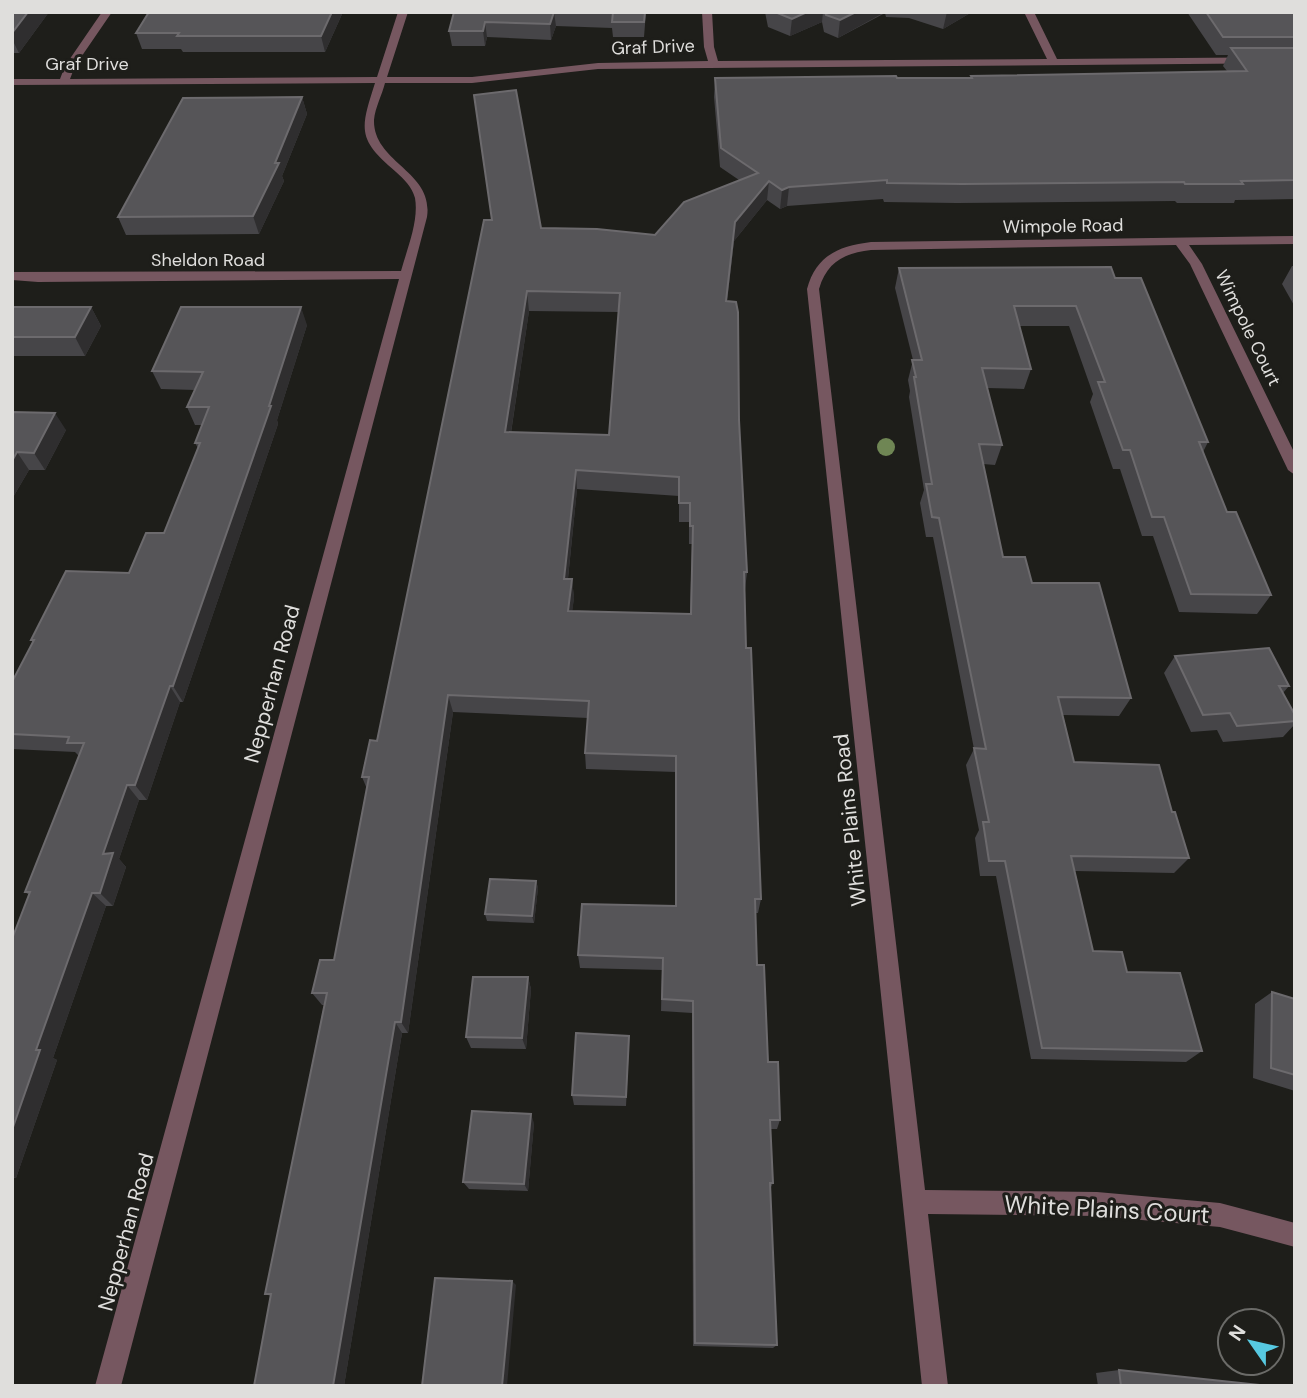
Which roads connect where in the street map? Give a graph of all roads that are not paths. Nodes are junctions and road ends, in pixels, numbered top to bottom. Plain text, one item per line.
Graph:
1 (107, 12) edge
2 (403, 12) edge
3 (707, 12) edge
4 (1029, 12) edge
5 (1295, 60) edge
6 (1053, 61) junction
7 (714, 64) junction
8 (381, 80) junction
9 (12, 82) edge
10 (64, 82) junction
11 (1295, 240) edge
12 (1181, 243) junction
13 (833, 256) joint
14 (405, 275) junction
15 (12, 276) edge
16 (1295, 470) edge
17 (916, 1202) junction
18 (1295, 1235) edge
19 (108, 1386) edge
20 (935, 1386) edge

1 - 10 street
2 - 8 street, Nepperhan Road
3 - 7 street
4 - 6 street
5 - 6 street, Graf Drive
6 - 7 street, Graf Drive
7 - 8 street, Graf Drive
8 - 10 street, Graf Drive
8 - 14 street, Nepperhan Road
9 - 10 street, Graf Drive
11 - 12 street, Wimpole Road
12 - 13 street, Wimpole Road
12 - 16 street, Wimpole Court
13 - 17 street, White Plains Road
14 - 15 street, Sheldon Road
14 - 19 street, Nepperhan Road
17 - 18 street, White Plains Court
17 - 20 street, White Plains Road

